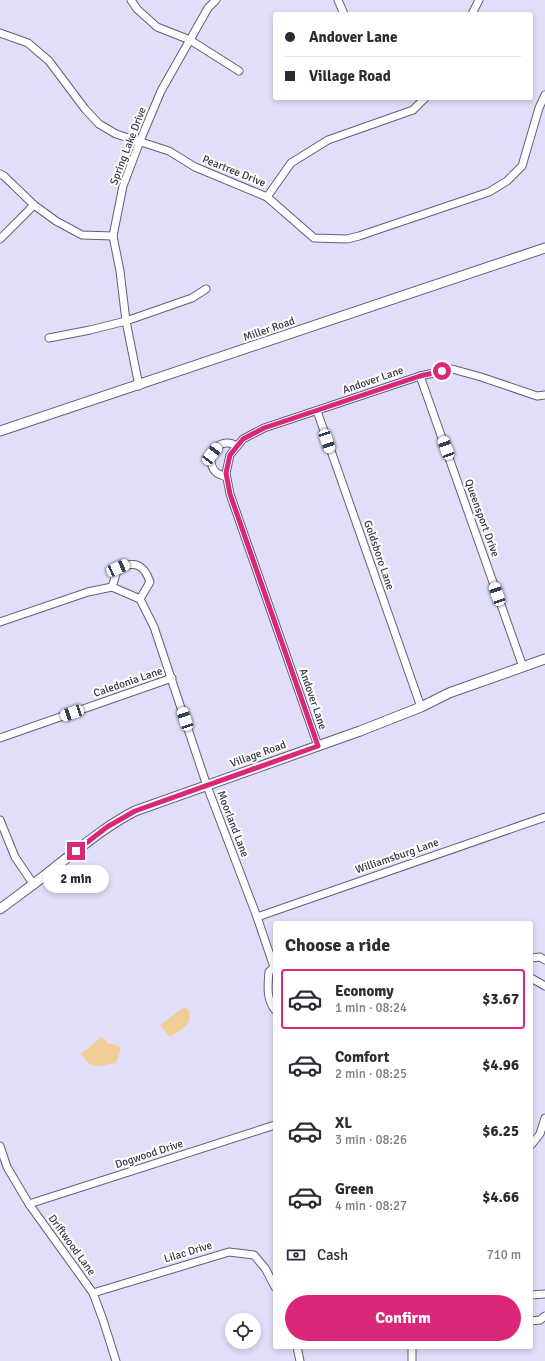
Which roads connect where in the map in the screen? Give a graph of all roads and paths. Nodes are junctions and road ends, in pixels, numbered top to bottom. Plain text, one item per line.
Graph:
1 (131, 0) edge
2 (216, 0) edge
3 (338, 0) edge
4 (479, 0) edge
5 (343, 12) edge
6 (473, 12) edge
7 (0, 33) edge
8 (190, 40) junction
9 (238, 71) dead end
10 (545, 96) edge
11 (423, 100) edge
12 (140, 141) junction
13 (0, 174) edge
14 (267, 196) junction
15 (34, 205) junction
16 (113, 236) junction
17 (0, 239) edge
18 (545, 248) edge
19 (206, 289) dead end
20 (126, 321) junction
21 (49, 338) dead end
22 (420, 376) junction
23 (140, 386) junction
24 (545, 395) edge
25 (317, 411) junction
26 (0, 432) edge
27 (237, 446) junction
28 (226, 477) junction
29 (112, 587) junction
30 (140, 599) junction
31 (0, 622) edge
32 (545, 659) edge
33 (523, 667) junction
34 (172, 678) junction
35 (421, 707) junction
36 (0, 738) edge
37 (318, 746) junction
38 (207, 786) junction
39 (545, 817) edge
40 (0, 820) edge
41 (34, 885) junction
42 (0, 909) edge
43 (257, 917) junction
44 (533, 958) edge
45 (545, 960) edge
46 (273, 965) edge
47 (273, 969) edge
48 (533, 979) edge
49 (545, 986) edge
50 (273, 1008) edge
51 (545, 1118) edge
52 (273, 1126) edge
53 (543, 1135) edge
54 (533, 1143) edge
55 (0, 1146) edge
56 (29, 1204) junction
57 (273, 1283) edge
58 (93, 1293) junction
59 (545, 1294) edge
60 (533, 1295) edge
61 (545, 1316) edge
62 (533, 1321) edge
63 (297, 1349) edge
64 (412, 1349) edge
65 (116, 1361) edge
66 (300, 1361) edge
67 (412, 1361) edge

1 - 8 street
2 - 8 street, Spring Lake Drive
3 - 5 street
4 - 6 street
7 - 12 street, Peartree Drive
8 - 9 street
8 - 12 street, Spring Lake Drive
10 - 14 street, Peartree Drive
11 - 14 street
12 - 14 street, Peartree Drive
12 - 16 street, Spring Lake Drive
13 - 15 street
15 - 16 street
15 - 17 street
16 - 20 street, Spring Lake Drive
18 - 23 street, Miller Road
19 - 20 street
20 - 21 street
20 - 23 street, Spring Lake Drive
22 - 24 street, Andover Lane
22 - 25 street, Andover Lane
22 - 33 street, Queensport Drive
23 - 26 street, Miller Road
25 - 27 street, Andover Lane
25 - 35 street, Goldsboro Lane
27 - 28 street, Andover Lane
27 - 28 street
28 - 37 street, Andover Lane
29 - 30 street
29 - 30 street
29 - 31 street
30 - 34 street, Moorland Lane
32 - 33 street, Village Road
33 - 35 street, Village Road
34 - 36 street, Caledonia Lane
34 - 38 street, Moorland Lane
35 - 37 street, Village Road
37 - 38 street, Village Road
38 - 41 street, Village Road
38 - 43 street, Moorland Lane
39 - 43 street, Williamsburg Lane
40 - 41 street
41 - 42 street, Village Road
43 - 46 street, Moorland Lane
44 - 45 street
47 - 50 street, Moorland Lane
48 - 49 street
51 - 53 street
52 - 56 street, Dogwood Drive
53 - 54 street
55 - 56 street, Driftwood Lane
56 - 58 street, Driftwood Lane
57 - 58 street, Lilac Drive
58 - 65 street, Driftwood Lane
59 - 60 street
61 - 62 street
63 - 66 street
64 - 67 street

